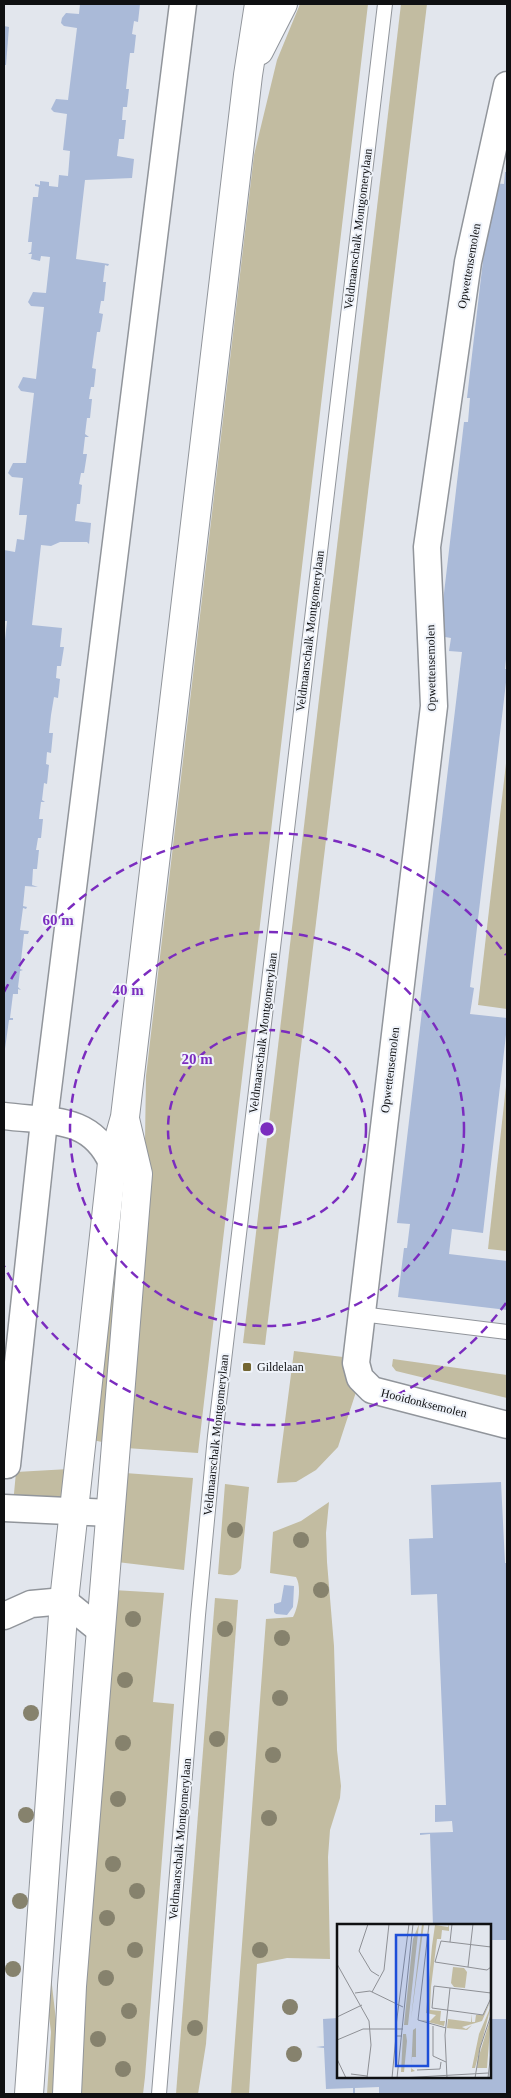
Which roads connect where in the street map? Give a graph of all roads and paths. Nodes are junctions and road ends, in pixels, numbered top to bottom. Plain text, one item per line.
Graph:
1 (183, 4) edge
2 (259, 4) edge
3 (283, 4) edge
4 (385, 4) edge
5 (248, 75) junction
6 (507, 85) edge
7 (4, 1116) edge
8 (125, 1117) junction
9 (44, 1121) junction
10 (112, 1163) junction
11 (361, 1314) junction
12 (507, 1332) edge
13 (356, 1362) joint
14 (507, 1425) edge
15 (7, 1465) dead end
16 (4, 1508) edge
17 (72, 1512) junction
18 (110, 1513) junction
19 (64, 1601) junction
20 (4, 1616) edge
21 (100, 1630) junction
22 (29, 2094) edge
23 (67, 2094) edge
24 (159, 2094) edge

1 - 9 street
2 - 5 main road
3 - 5 main road
4 - 24 lane, Veldmaarschalk Montgomerylaan
5 - 8 main road
6 - 11 street, Opwettensemolen
7 - 9 street
8 - 10 main road
8 - 18 main road
9 - 10 street
9 - 15 street
10 - 17 main road
11 - 12 lane
11 - 13 street, Opwettensemolen
13 - 14 street, Hooidonksemolen
16 - 17 street
17 - 18 street
17 - 19 main road
18 - 21 main road
19 - 20 street
19 - 21 street
19 - 22 main road
21 - 23 main road

